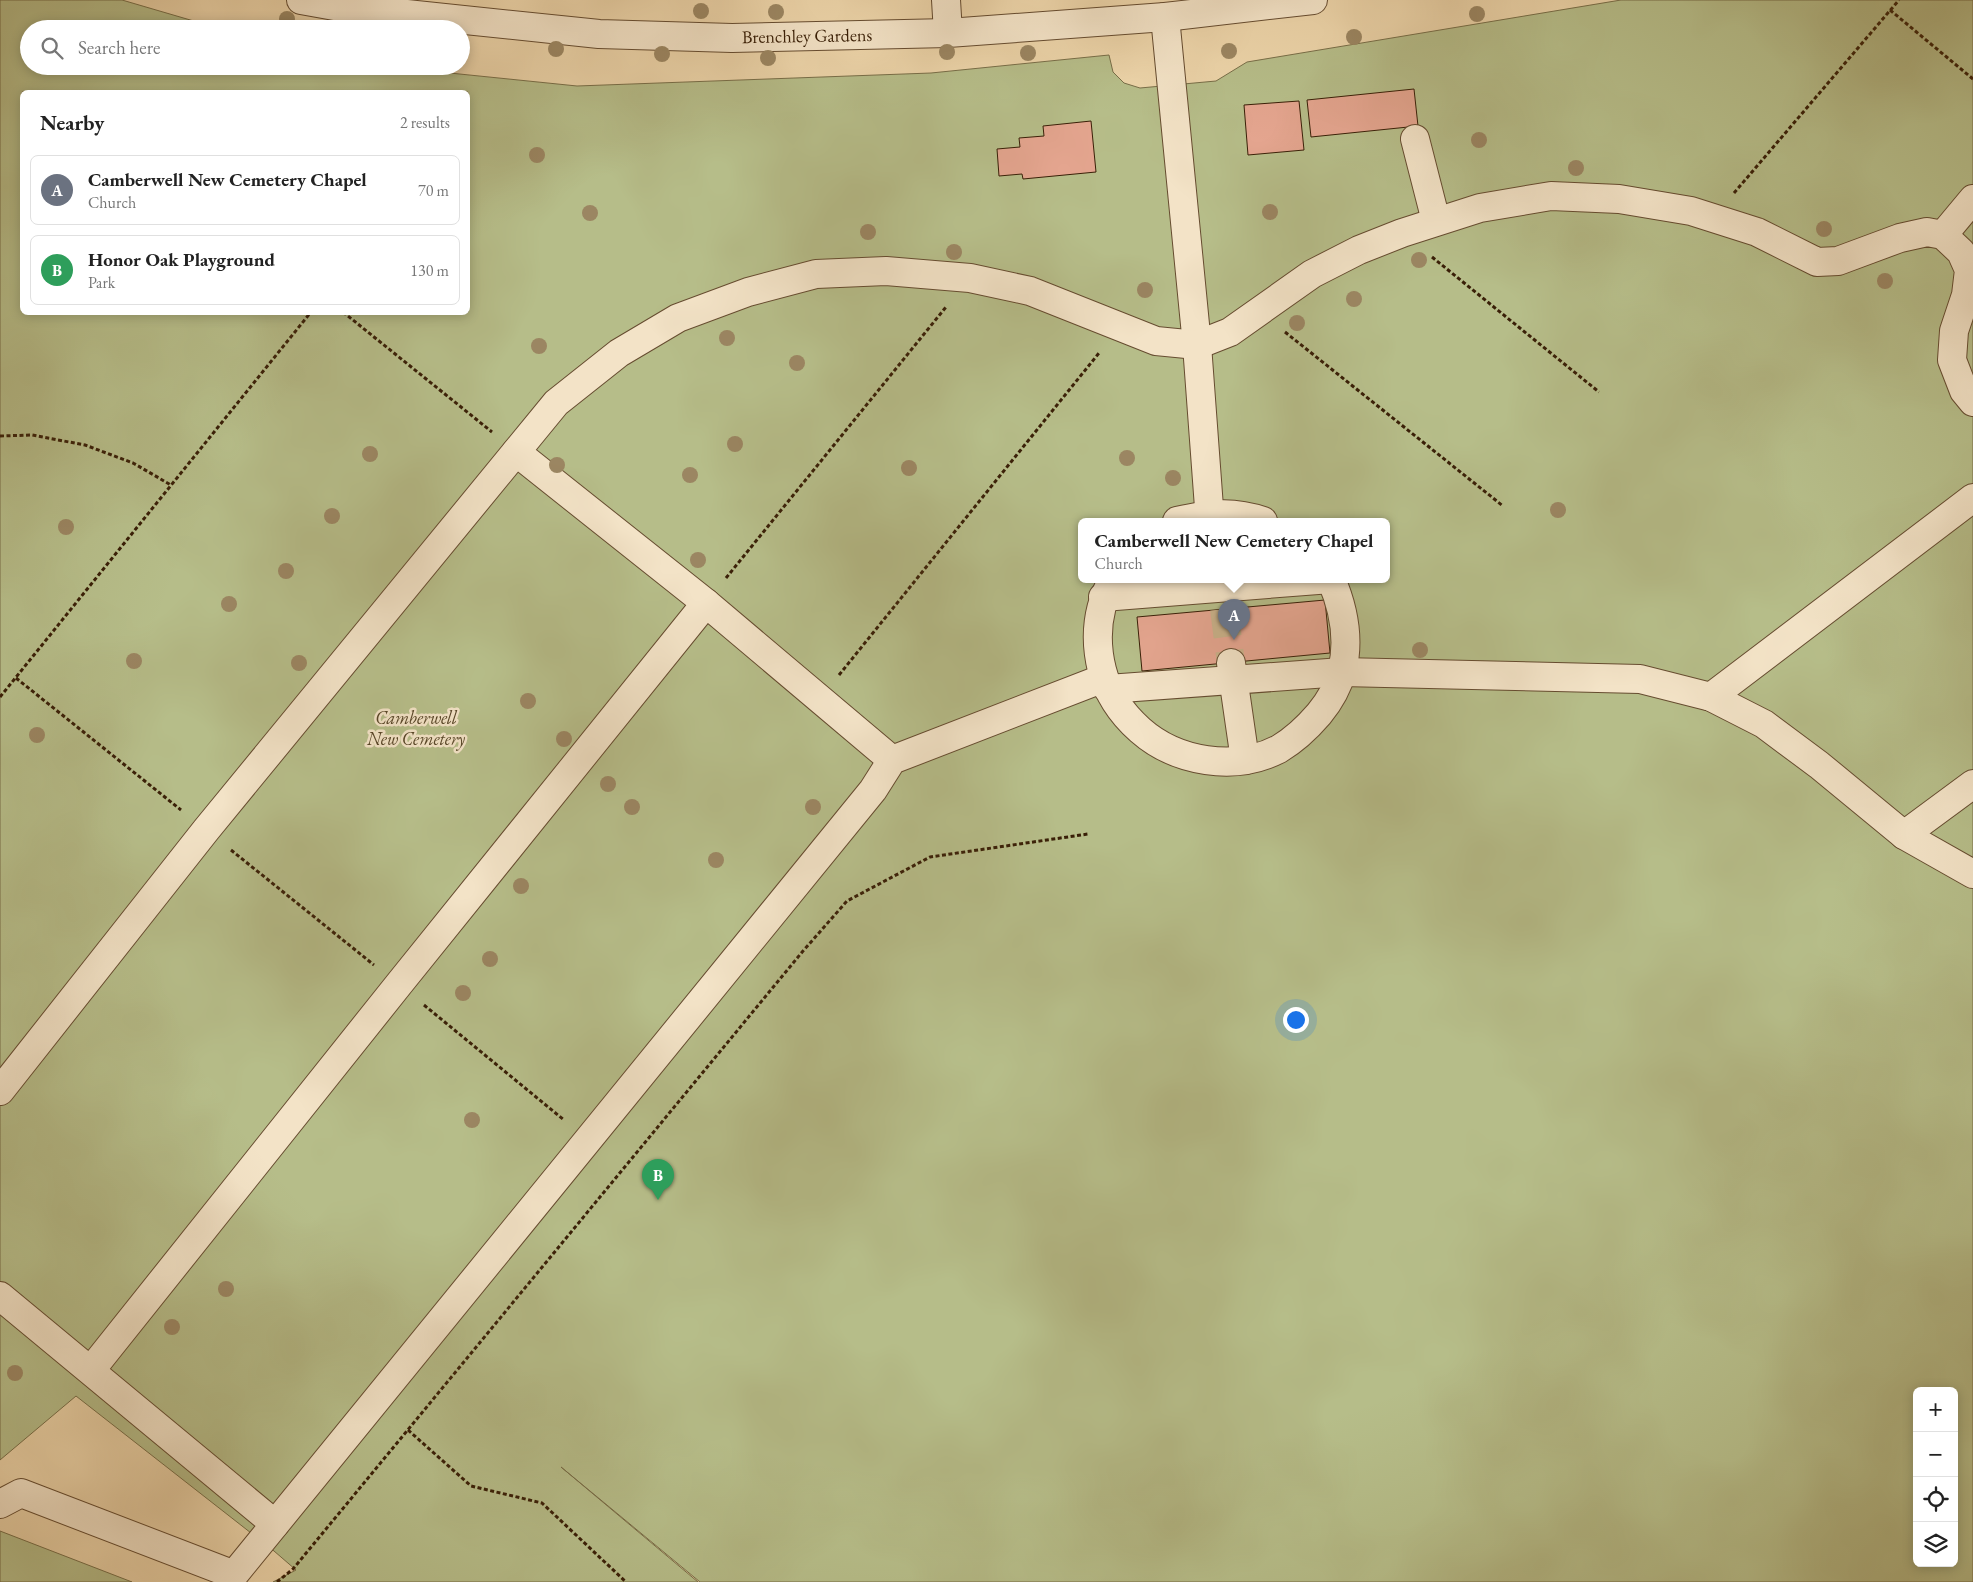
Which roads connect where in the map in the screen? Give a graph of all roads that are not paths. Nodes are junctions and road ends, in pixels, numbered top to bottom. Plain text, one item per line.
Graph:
1 (301, 0) edge
2 (946, 0) edge
3 (1313, 0) edge
4 (340, 3) edge
5 (1165, 17) junction
6 (948, 33) junction
7 (1415, 139) dead end
8 (1973, 199) edge
9 (1436, 221) junction
10 (1943, 234) junction
11 (1197, 345) junction
12 (1973, 402) edge
13 (516, 452) junction
14 (1973, 498) edge
15 (1210, 517) edge
16 (1254, 518) edge
17 (1297, 583) edge
18 (1333, 583) edge
19 (1108, 588) edge
20 (1221, 592) edge
21 (706, 603) junction
22 (1233, 671) junction
23 (1342, 672) junction
24 (1106, 684) junction
25 (1712, 698) junction
26 (892, 760) junction
27 (1245, 760) junction
28 (1973, 784) edge
29 (1904, 835) junction
30 (1973, 874) edge
31 (0, 1092) edge
32 (0, 1296) edge
33 (91, 1370) junction
34 (0, 1504) edge
35 (275, 1524) junction
36 (230, 1578) edge

1 - 4 street, Brenchley Gardens
2 - 6 street
3 - 5 street, Brenchley Gardens
4 - 6 street, Brenchley Gardens
5 - 6 street, Brenchley Gardens
5 - 11 street
7 - 9 street
8 - 10 street
9 - 10 street
9 - 11 street
10 - 12 street
11 - 13 street
11 - 15 street
13 - 21 street
13 - 31 street
14 - 25 street
15 - 16 street
17 - 20 street
18 - 23 street
19 - 20 street
19 - 24 street
21 - 26 street
21 - 33 street
22 - 23 street
22 - 24 street
22 - 27 street
23 - 25 street
23 - 27 street
24 - 26 street
24 - 27 street
25 - 29 street
26 - 35 street
28 - 29 street
29 - 30 street
32 - 33 street
33 - 35 street
34 - 36 street
35 - 36 street

